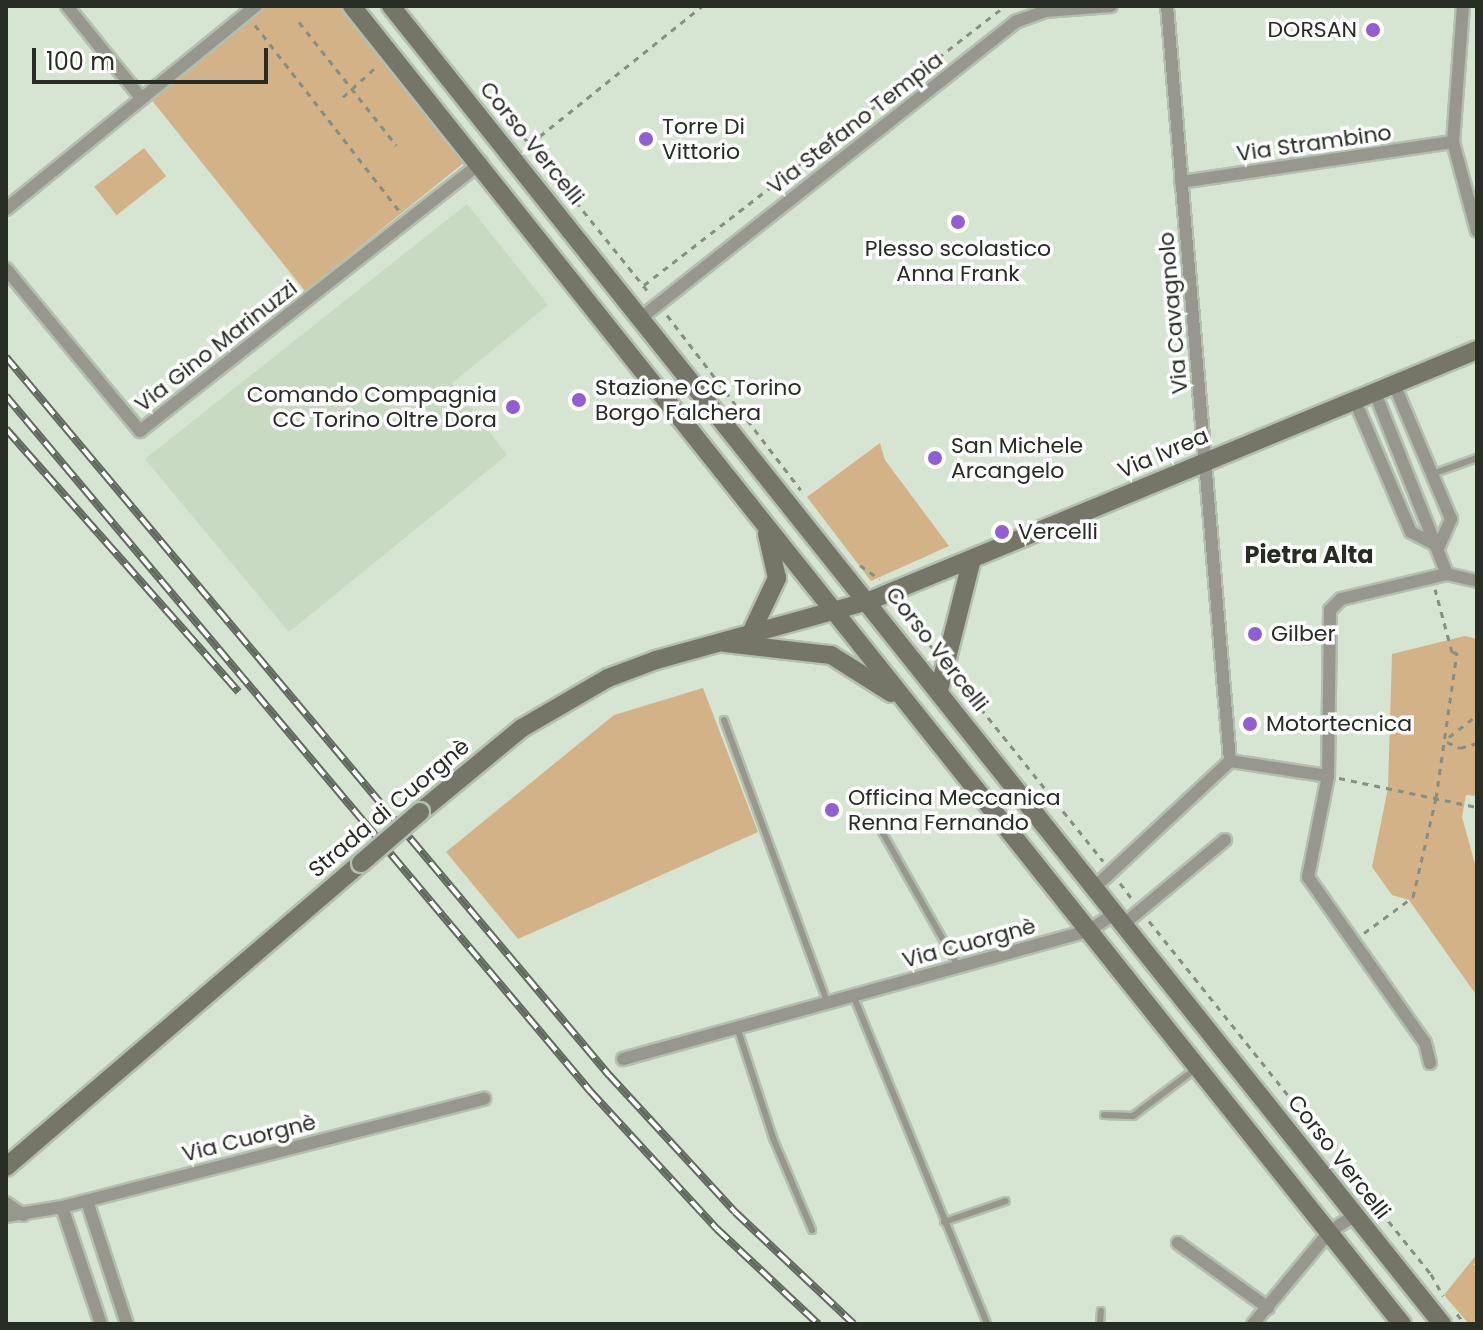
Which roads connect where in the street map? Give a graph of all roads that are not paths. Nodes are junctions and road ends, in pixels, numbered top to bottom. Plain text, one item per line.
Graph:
1 (67, 6) edge
2 (352, 6) edge
3 (391, 6) edge
4 (1111, 6) edge
5 (1167, 6) edge
6 (1463, 6) edge
7 (252, 10) edge
8 (142, 99) junction
9 (1453, 142) junction
10 (481, 163) junction
11 (1181, 182) junction
12 (1477, 196) edge
13 (6, 209) edge
14 (1473, 212) junction
15 (1477, 231) edge
16 (6, 269) edge
17 (642, 317) junction
18 (1477, 350) edge
19 (1394, 384) junction
20 (1375, 393) junction
21 (1355, 401) junction
22 (1477, 458) edge
23 (1205, 460) junction
24 (1432, 474) junction
25 (760, 517) junction
26 (1439, 546) junction
27 (972, 559) junction
28 (1447, 574) junction
29 (1477, 581) edge
30 (869, 601) junction
31 (834, 611) junction
32 (751, 633) junction
33 (718, 643) junction
34 (939, 690) junction
35 (915, 711) junction
36 (724, 720) dead end
37 (1230, 761) junction
38 (1328, 776) junction
39 (881, 830) dead end
40 (1225, 840) dead end
41 (1095, 887) junction
42 (1120, 918) junction
43 (1088, 931) junction
44 (958, 966) junction
45 (853, 995) junction
46 (827, 1002) junction
47 (737, 1027) junction
48 (623, 1059) dead end
49 (1430, 1063) dead end
50 (1197, 1067) junction
51 (484, 1099) dead end
52 (1104, 1115) dead end
53 (6, 1167) edge
54 (87, 1201) junction
55 (1006, 1201) dead end
56 (6, 1203) edge
57 (62, 1207) junction
58 (23, 1215) junction
59 (1355, 1215) junction
60 (6, 1216) edge
61 (944, 1222) junction
62 (812, 1230) dead end
63 (1329, 1232) junction
64 (1178, 1243) dead end
65 (1268, 1308) junction
66 (1101, 1311) dead end
67 (101, 1324) edge
68 (127, 1324) edge
69 (987, 1324) edge
70 (1100, 1324) edge
71 (1253, 1324) edge
72 (1402, 1324) edge
73 (1442, 1324) edge

1 - 8 street
2 - 10 main road
3 - 17 main road, Corso Vercelli
4 - 17 street, Via Stefano Tempia
5 - 11 street, Via Cavagnolo
6 - 9 street
7 - 8 street
8 - 13 street
9 - 11 street, Via Strambino
9 - 14 street
10 - 16 street, Via Gino Marinuzzi
10 - 25 main road
11 - 23 street, Via Cavagnolo
12 - 14 street
14 - 15 street
17 - 30 main road, Corso Vercelli
18 - 19 main road, Via Ivrea
19 - 20 main road, Via Ivrea
19 - 24 street
20 - 21 main road, Via Ivrea
20 - 26 street
21 - 23 main road, Via Ivrea
21 - 26 street
22 - 24 lane
23 - 27 main road, Via Ivrea
23 - 37 street, Via Cavagnolo
24 - 26 street
25 - 31 main road
25 - 32 main road
26 - 28 street
27 - 30 main road, Via Ivrea
27 - 34 main road
28 - 29 street
28 - 38 street
30 - 31 main road, Strada di Cuorgnè
30 - 34 main road, Corso Vercelli
31 - 32 main road, Strada di Cuorgnè
31 - 35 main road
32 - 33 main road, Strada di Cuorgnè
33 - 35 main road
33 - 53 main road, Strada di Cuorgnè, bridge
34 - 41 main road, Corso Vercelli
35 - 43 main road
36 - 46 lane
37 - 38 street
37 - 41 street
38 - 49 street
39 - 44 lane
40 - 42 street, Via Cuorgnè
41 - 42 main road, Corso Vercelli
42 - 43 street, Via Cuorgnè
42 - 59 main road, Corso Vercelli
43 - 44 street, Via Cuorgnè
43 - 50 main road
44 - 45 street, Via Cuorgnè
45 - 46 street, Via Cuorgnè
45 - 61 lane
46 - 47 street, Via Cuorgnè
47 - 48 street, Via Cuorgnè
47 - 62 lane
50 - 52 lane
50 - 63 main road
51 - 54 street, Via Cuorgnè
54 - 57 street, Via Cuorgnè
54 - 68 street
55 - 61 lane
56 - 58 street
57 - 58 street, Via Cuorgnè
57 - 67 street
58 - 60 street, Via Cuorgnè
59 - 63 street
59 - 73 main road, Corso Vercelli
61 - 69 lane
63 - 65 street
63 - 72 main road
64 - 65 street
65 - 71 street
66 - 70 lane

